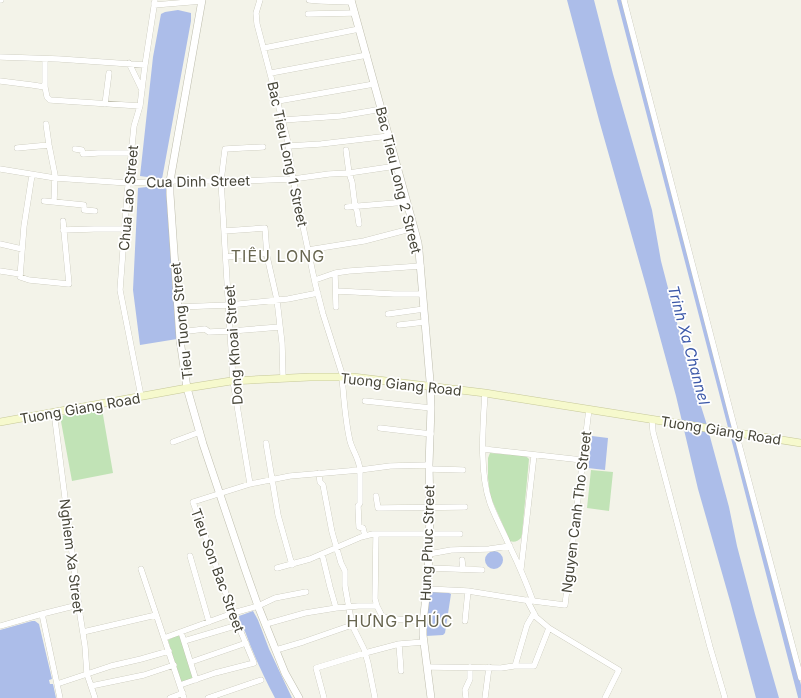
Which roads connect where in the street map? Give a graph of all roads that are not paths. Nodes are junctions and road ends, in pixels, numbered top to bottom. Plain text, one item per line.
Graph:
1 (202, 0) edge
2 (260, 0) edge
3 (309, 0) edge
4 (624, 0) edge
5 (352, 1) edge
6 (154, 2) edge
7 (355, 13) junction
8 (308, 14) dead end
9 (359, 29) junction
10 (264, 48) junction
11 (367, 55) junction
12 (0, 57) edge
13 (45, 59) junction
14 (129, 64) junction
15 (145, 65) junction
16 (109, 73) dead end
17 (271, 73) junction
18 (0, 81) edge
19 (374, 84) junction
20 (45, 87) junction
21 (142, 90) junction
22 (278, 100) junction
23 (105, 104) junction
24 (140, 106) junction
25 (382, 109) junction
26 (283, 120) junction
27 (46, 124) dead end
28 (389, 136) junction
29 (49, 145) junction
30 (288, 146) junction
31 (263, 147) dead end
32 (17, 148) dead end
33 (75, 149) dead end
34 (346, 150) dead end
35 (132, 153) junction
36 (396, 166) junction
37 (0, 169) edge
38 (349, 173) junction
39 (32, 175) junction
40 (55, 178) junction
41 (293, 179) junction
42 (170, 181) junction
43 (221, 181) junction
44 (128, 183) junction
45 (44, 201) dead end
46 (54, 202) junction
47 (407, 202) junction
48 (355, 206) junction
49 (347, 207) dead end
50 (95, 211) dead end
51 (63, 221) dead end
52 (359, 224) dead end
53 (414, 228) junction
54 (124, 229) junction
55 (63, 230) junction
56 (224, 231) junction
57 (0, 244) edge
58 (22, 249) junction
59 (308, 250) junction
60 (267, 253) junction
61 (226, 257) junction
62 (421, 266) junction
63 (0, 271) edge
64 (335, 273) junction
65 (20, 274) junction
66 (315, 280) junction
67 (336, 292) junction
68 (318, 293) junction
69 (422, 294) junction
70 (277, 300) junction
71 (229, 305) junction
72 (178, 307) junction
73 (336, 307) dead end
74 (424, 310) junction
75 (388, 314) dead end
76 (425, 322) junction
77 (399, 325) dead end
78 (280, 327) junction
79 (231, 331) junction
80 (180, 332) junction
81 (343, 377) junction
82 (283, 378) junction
83 (233, 381) junction
84 (431, 387) junction
85 (188, 388) junction
86 (485, 393) junction
87 (141, 396) junction
88 (365, 401) dead end
89 (431, 408) junction
90 (589, 410) junction
91 (54, 412) junction
92 (652, 419) junction
93 (0, 422) edge
94 (380, 428) dead end
95 (200, 432) junction
96 (736, 433) junction
97 (431, 434) junction
98 (174, 442) dead end
99 (801, 443) edge
100 (266, 444) dead end
101 (483, 449) junction
102 (534, 455) junction
103 (582, 460) junction
104 (429, 467) junction
105 (360, 470) junction
106 (463, 470) dead end
107 (320, 473) junction
108 (272, 479) junction
109 (250, 484) junction
110 (220, 494) junction
111 (376, 496) dead end
112 (430, 507) junction
113 (465, 507) dead end
114 (376, 534) junction
115 (429, 534) junction
116 (460, 534) dead end
117 (365, 536) junction
118 (510, 546) junction
119 (336, 548) junction
120 (322, 554) junction
121 (428, 554) junction
122 (190, 556) dead end
123 (462, 560) dead end
124 (292, 565) junction
125 (277, 568) dead end
126 (428, 568) junction
127 (141, 569) dead end
128 (463, 569) junction
129 (521, 569) junction
130 (482, 570) dead end
131 (427, 589) junction
132 (468, 591) junction
133 (306, 592) dead end
134 (530, 601) junction
135 (78, 605) junction
136 (258, 606) junction
137 (377, 606) junction
138 (349, 607) junction
139 (336, 608) junction
140 (233, 613) junction
141 (534, 613) junction
142 (42, 614) junction
143 (156, 615) junction
144 (465, 621) dead end
145 (209, 622) junction
146 (423, 622) junction
147 (266, 624) junction
148 (238, 625) junction
149 (352, 625) junction
150 (0, 626) edge
151 (549, 628) junction
152 (83, 632) junction
153 (181, 632) junction
154 (164, 638) junction
155 (184, 641) junction
156 (424, 642) junction
157 (246, 643) junction
158 (399, 644) junction
159 (276, 650) junction
160 (169, 651) junction
161 (365, 652) junction
162 (191, 662) junction
163 (174, 665) junction
164 (515, 666) junction
165 (427, 667) junction
166 (470, 667) junction
167 (489, 668) junction
168 (401, 671) dead end
169 (87, 674) junction
170 (801, 678) edge
171 (196, 680) junction
172 (261, 680) dead end
173 (57, 684) junction
174 (180, 685) junction
175 (91, 686) junction
176 (183, 695) edge
177 (60, 698) edge
178 (95, 698) edge
179 (170, 698) edge
180 (208, 698) edge
181 (299, 698) edge
182 (324, 698) edge
183 (375, 698) edge
184 (431, 698) edge
185 (466, 698) edge
186 (485, 698) edge
187 (605, 698) edge
188 (725, 698) edge

1 - 6 street
1 - 42 street, Tieu Tuong Street
2 - 10 street, Bac Tieu Long 1 Street
3 - 5 street
4 - 96 street
5 - 7 street, Bac Tieu Long 2 Street
6 - 15 street, Chua Lao Street
7 - 8 street
7 - 9 street, Bac Tieu Long 2 Street
9 - 10 street
9 - 11 street, Bac Tieu Long 2 Street
10 - 17 street, Bac Tieu Long 1 Street
11 - 17 street
11 - 19 street, Bac Tieu Long 2 Street
12 - 13 street
13 - 14 street
13 - 20 street
14 - 15 street
14 - 21 street
15 - 21 street, Chua Lao Street
16 - 23 street
17 - 22 street, Bac Tieu Long 1 Street
18 - 20 street
19 - 22 street
19 - 25 street, Bac Tieu Long 2 Street
20 - 23 street
21 - 24 street, Chua Lao Street
22 - 26 street, Bac Tieu Long 1 Street
23 - 24 street
24 - 35 street, Chua Lao Street
25 - 26 street
25 - 28 street, Bac Tieu Long 2 Street
26 - 30 street, Bac Tieu Long 1 Street
27 - 29 street
28 - 30 street
28 - 36 street, Bac Tieu Long 2 Street
29 - 32 street
29 - 40 street
30 - 41 street, Bac Tieu Long 1 Street
31 - 43 street, Dong Khoai Street
33 - 35 street
34 - 38 street
35 - 44 street, Chua Lao Street
36 - 38 street, Cua Dinh Street
36 - 47 street, Bac Tieu Long 2 Street
37 - 39 street, Cua Dinh Street
38 - 41 street, Cua Dinh Street
38 - 48 street
39 - 40 street, Cua Dinh Street
39 - 58 street
40 - 44 street, Cua Dinh Street
40 - 46 street
41 - 43 street, Cua Dinh Street
41 - 59 street, Bac Tieu Long 1 Street
42 - 43 street, Cua Dinh Street
42 - 44 street, Cua Dinh Street
42 - 72 street, Tieu Tuong Street
43 - 56 street, Dong Khoai Street
44 - 54 street, Chua Lao Street
45 - 46 street
46 - 50 street
47 - 48 street
47 - 53 street, Bac Tieu Long 2 Street
48 - 49 street
48 - 52 street
51 - 55 street
53 - 59 street
53 - 62 street, Bac Tieu Long 2 Street
54 - 55 street
54 - 87 street, Chua Lao Street
55 - 65 street
56 - 60 street
56 - 61 street, Dong Khoai Street
57 - 58 street
58 - 65 street
59 - 66 street, Bac Tieu Long 1 Street
60 - 61 street
60 - 70 street
61 - 71 street, Dong Khoai Street
62 - 64 street
62 - 69 street, Bac Tieu Long 2 Street
63 - 65 street
64 - 66 street
64 - 67 street
66 - 68 street, Bac Tieu Long 1 Street
67 - 69 street
67 - 73 street
68 - 70 street
68 - 81 street, Bac Tieu Long 1 Street
69 - 74 street, Bac Tieu Long 2 Street
70 - 71 street
70 - 78 street
71 - 72 street
71 - 79 street, Dong Khoai Street
72 - 80 street, Tieu Tuong Street
74 - 75 street
74 - 76 street, Bac Tieu Long 2 Street
76 - 77 street
76 - 84 street, Bac Tieu Long 2 Street
78 - 79 street
78 - 82 street
79 - 80 street
79 - 83 street, Dong Khoai Street
80 - 85 street, Tieu Tuong Street
81 - 82 main road, Tuong Giang Road
81 - 84 main road, Tuong Giang Road
81 - 105 street, Bac Tieu Long 1 Street
82 - 83 main road, Tuong Giang Road
83 - 85 main road, Tuong Giang Road
83 - 109 street, Dong Khoai Street
84 - 86 main road, Tuong Giang Road
84 - 89 street, Hung Phuc Street
85 - 87 main road, Tuong Giang Road
85 - 95 street, Tieu Tuong Street
86 - 90 main road, Tuong Giang Road
86 - 101 street
87 - 91 main road, Tuong Giang Road
88 - 89 street
89 - 97 street, Hung Phuc Street
90 - 92 main road, Tuong Giang Road
90 - 103 street, Nguyen Canh Tho Street
91 - 93 main road, Tuong Giang Road
91 - 135 street, Nghiem Xa Street
92 - 96 main road, Tuong Giang Road
92 - 188 street
94 - 97 street
95 - 98 street
95 - 110 street, Tieu Tuong Street
96 - 99 main road, Tuong Giang Road
96 - 170 street
97 - 104 street, Hung Phuc Street
100 - 108 street
101 - 102 street
101 - 118 street
102 - 103 street
102 - 129 street
103 - 134 street, Nguyen Canh Tho Street
104 - 105 street
104 - 106 street
104 - 112 street, Hung Phuc Street
105 - 107 street
105 - 117 street, Bac Tieu Long 1 Street
107 - 108 street
107 - 119 street
108 - 109 street
108 - 124 street
109 - 110 street
110 - 136 street, Tieu Tuong Street
110 - 140 street, Tieu Son Bac Street
111 - 112 street
112 - 113 street
112 - 115 street, Hung Phuc Street
114 - 115 street
114 - 117 street
114 - 137 street
115 - 116 street
115 - 121 street, Hung Phuc Street
117 - 119 street
118 - 121 street
118 - 129 street
119 - 120 street
119 - 138 street
120 - 124 street
120 - 139 street
121 - 126 street, Hung Phuc Street
122 - 145 street
123 - 128 street
124 - 125 street
126 - 128 street
126 - 131 street, Hung Phuc Street
127 - 143 street
128 - 130 street
129 - 134 street
131 - 132 street
131 - 146 street, Hung Phuc Street
132 - 134 street
132 - 144 street
133 - 136 street
134 - 141 street
135 - 142 street
135 - 152 street, Nghiem Xa Street
136 - 140 street
136 - 147 street, Tieu Tuong Street
137 - 138 street
137 - 146 street
138 - 139 street
138 - 149 street
139 - 147 street
140 - 145 street
140 - 148 street, Tieu Son Bac Street
141 - 151 street
141 - 164 street
142 - 150 street
142 - 173 street
143 - 152 street
143 - 154 street
145 - 153 street
146 - 156 street, Hung Phuc Street
147 - 159 street, Tieu Tuong Street
148 - 155 street
148 - 157 street, Tieu Son Bac Street
149 - 159 street
149 - 161 street
151 - 164 street
151 - 187 street
152 - 169 street, Nghiem Xa Street
153 - 154 street
153 - 155 street
154 - 160 street
155 - 162 street
156 - 158 street
156 - 165 street, Hung Phuc Street
157 - 162 street
157 - 171 street, Tieu Son Bac Street
158 - 161 street
158 - 168 street
159 - 181 street, Tieu Tuong Street
160 - 163 street
160 - 169 street
161 - 182 street
161 - 183 street
162 - 171 street
163 - 174 street
163 - 175 street
164 - 167 street
165 - 166 street
165 - 184 street, Hung Phuc Street
166 - 167 street
166 - 185 street
167 - 186 street
169 - 173 street
169 - 175 street, Nghiem Xa Street
171 - 174 street
172 - 180 street
173 - 177 street
174 - 176 street
175 - 178 street, Nghiem Xa Street
176 - 179 street

